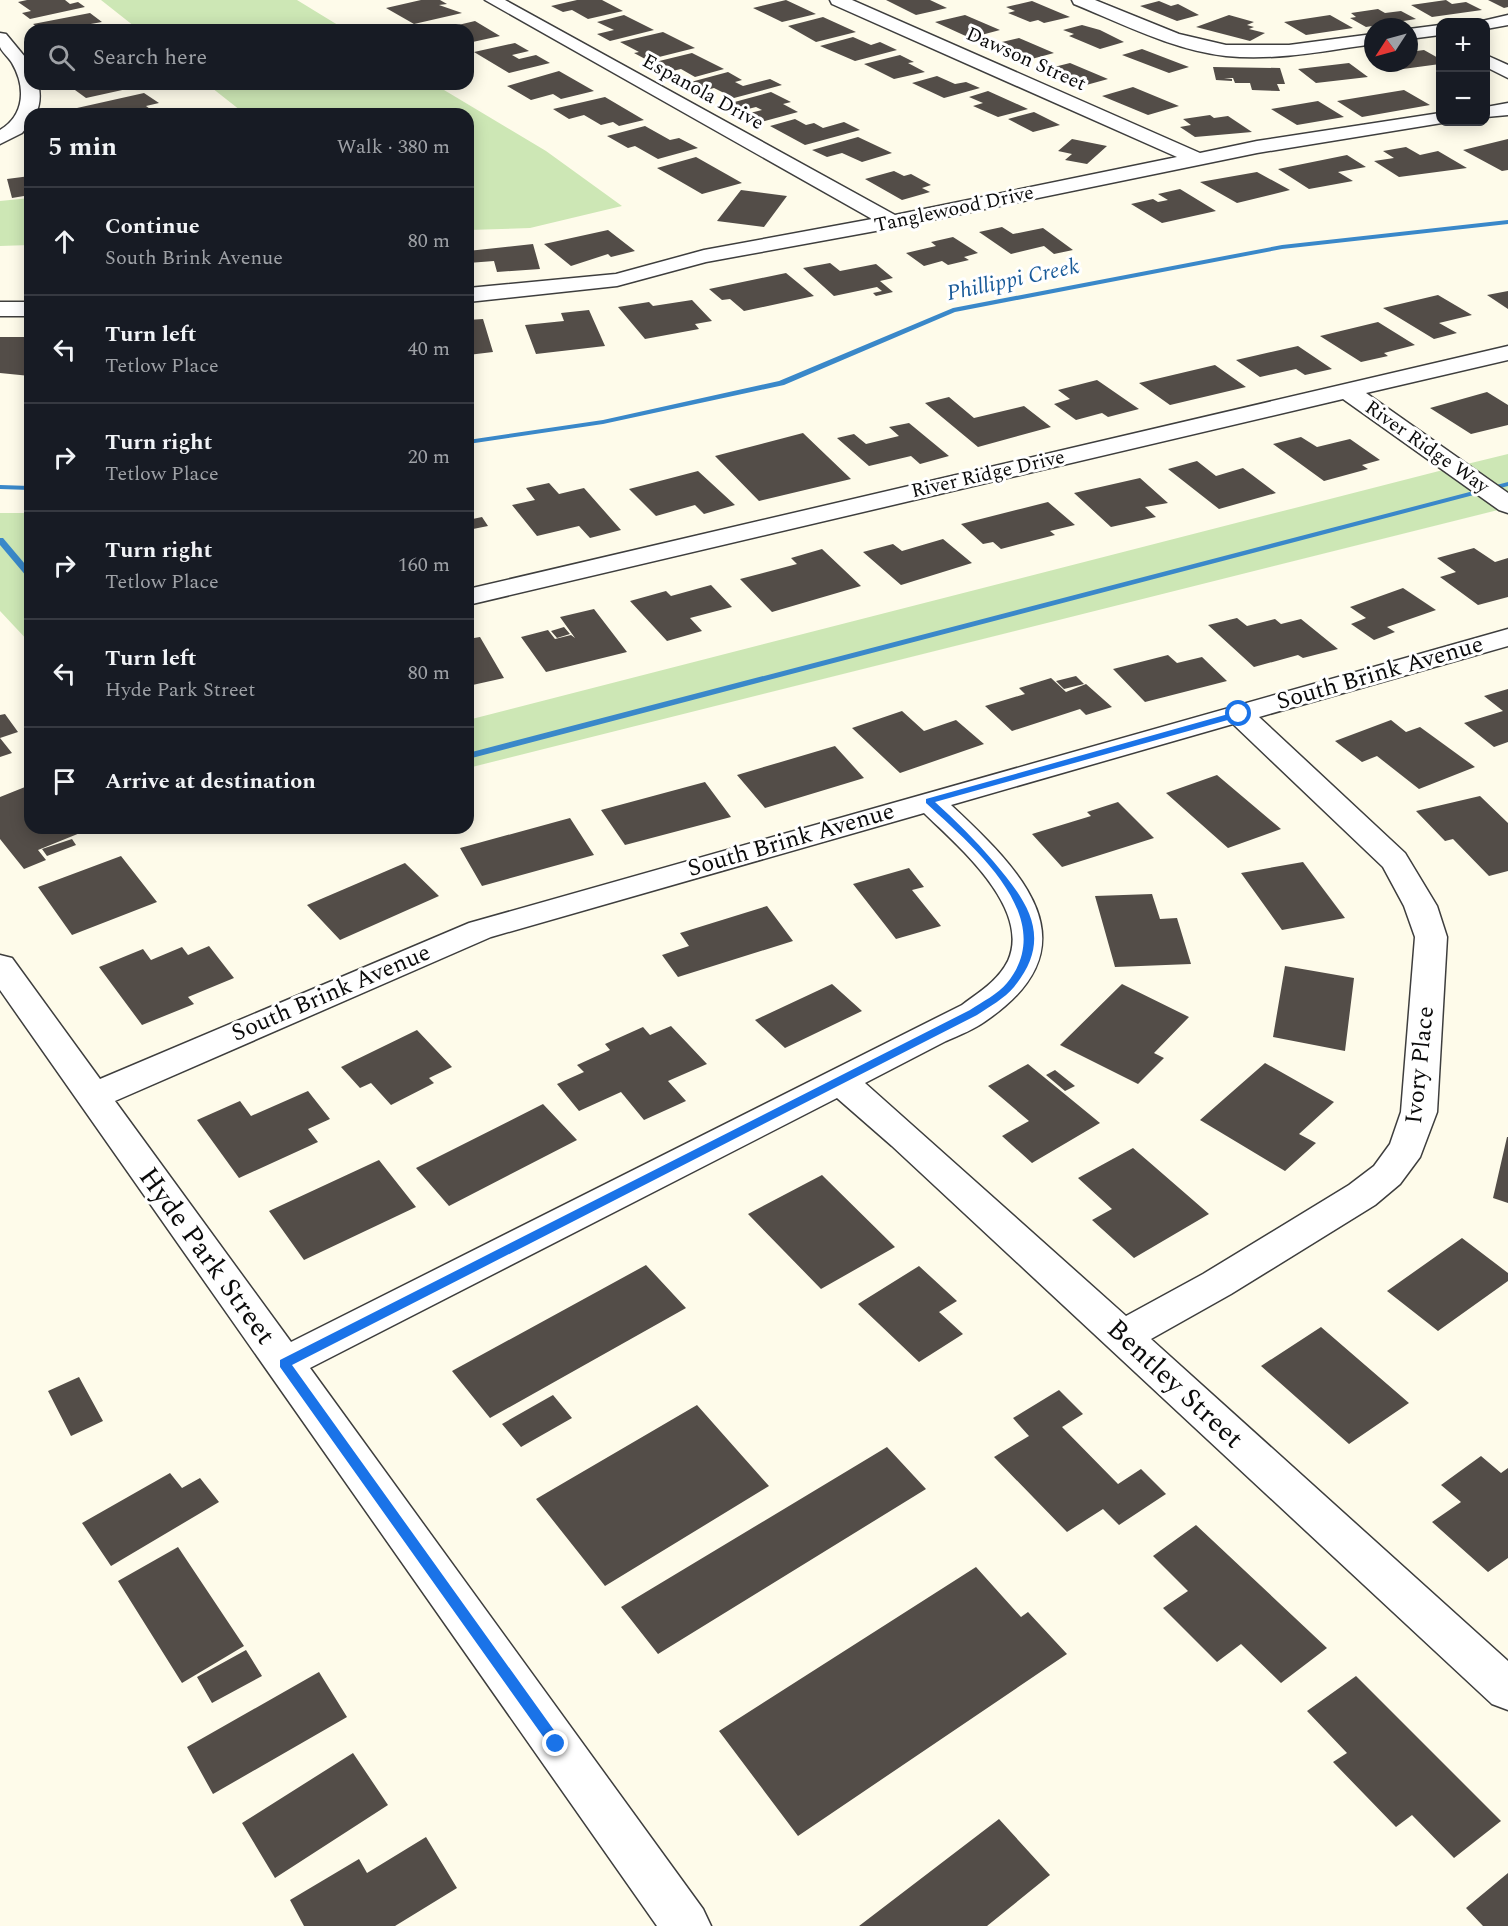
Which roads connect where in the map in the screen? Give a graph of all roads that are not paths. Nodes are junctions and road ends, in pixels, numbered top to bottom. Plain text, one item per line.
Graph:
1 (493, 0) edge
2 (838, 0) edge
3 (1080, 0) edge
4 (1508, 20) edge
5 (1490, 23) edge
6 (1436, 31) edge
7 (1418, 33) edge
8 (0, 38) edge
9 (1364, 40) edge
10 (1490, 63) edge
11 (24, 68) edge
12 (1508, 73) edge
13 (31, 90) edge
14 (30, 108) edge
15 (1508, 109) edge
16 (1490, 111) edge
17 (24, 118) edge
18 (1436, 120) edge
19 (4, 136) edge
20 (24, 138) edge
21 (1197, 159) junction
22 (892, 222) junction
23 (474, 294) edge
24 (0, 309) edge
25 (24, 309) edge
26 (1508, 353) edge
27 (1346, 390) junction
28 (1495, 496) edge
29 (474, 596) edge
30 (1508, 637) edge
31 (1239, 714) junction
32 (929, 801) junction
33 (0, 966) edge
34 (840, 1081) junction
35 (93, 1096) junction
36 (1123, 1336) junction
37 (285, 1363) junction
38 (1503, 1678) edge
39 (686, 1926) edge

1 - 22 street, Espanola Drive
2 - 21 street, Dawson Street
3 - 9 street
4 - 5 street
6 - 7 street
8 - 11 street
10 - 12 street
13 - 14 street
15 - 16 street
17 - 19 street
18 - 21 street, Tanglewood Drive
19 - 20 street
21 - 22 street, Tanglewood Drive
22 - 23 street, Tanglewood Drive
24 - 25 street
26 - 27 street, River Ridge Drive
27 - 28 street, River Ridge Way
27 - 29 street, River Ridge Drive
30 - 31 street, South Brink Avenue
31 - 32 street, South Brink Avenue
31 - 36 street, Ivory Place
32 - 34 street
32 - 35 street, South Brink Avenue
33 - 35 street, Hyde Park Street
34 - 36 street, Bentley Street
34 - 37 street
35 - 37 street, Hyde Park Street
36 - 38 street, Bentley Street
37 - 39 street, Hyde Park Street

